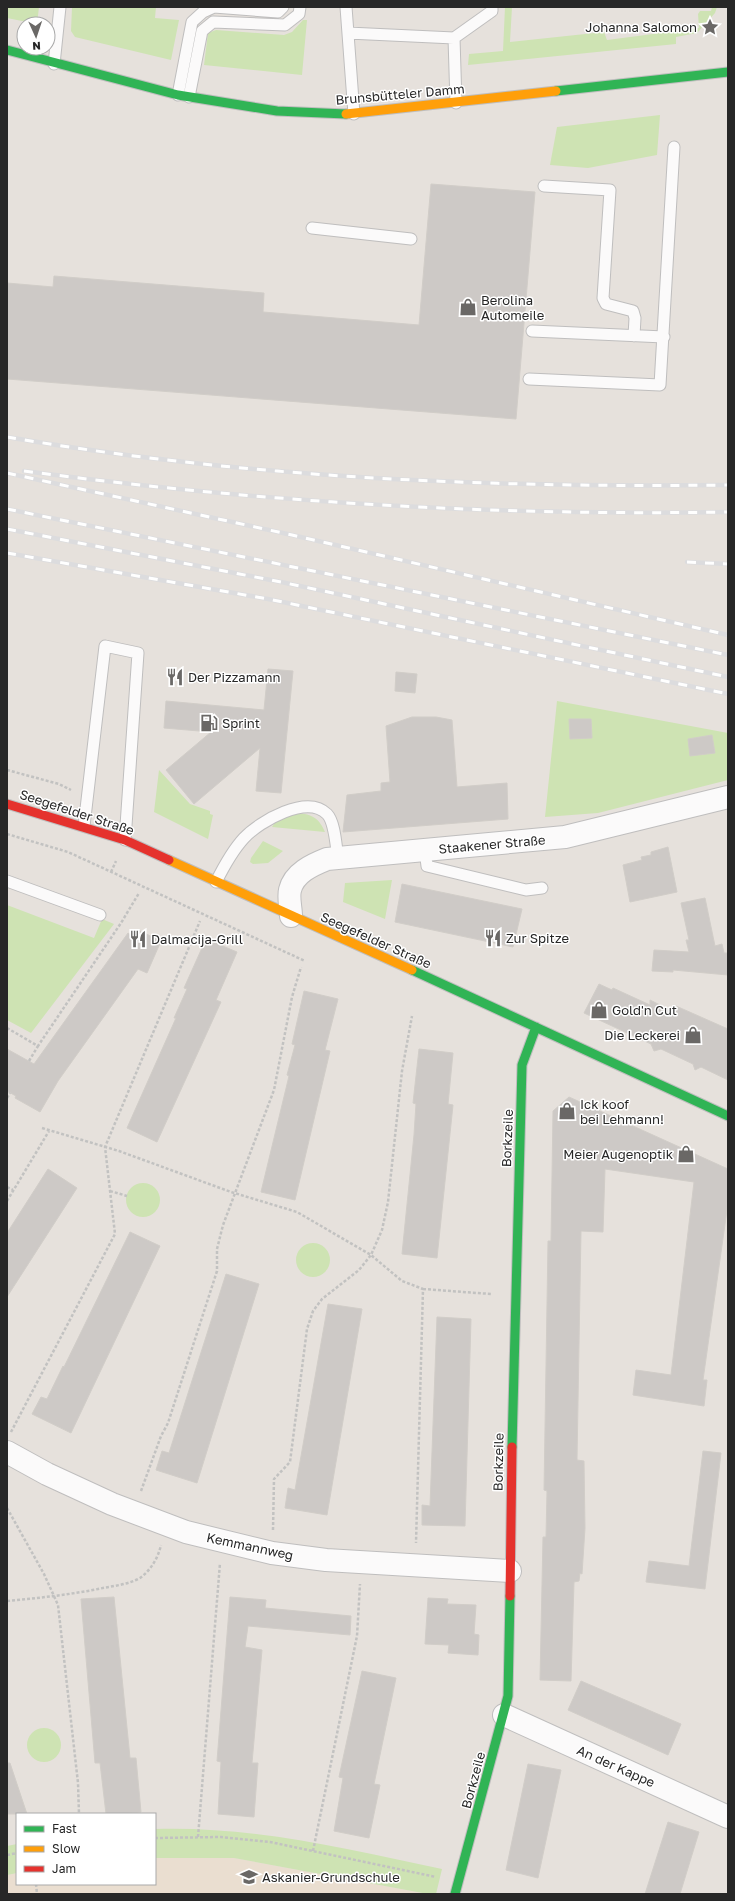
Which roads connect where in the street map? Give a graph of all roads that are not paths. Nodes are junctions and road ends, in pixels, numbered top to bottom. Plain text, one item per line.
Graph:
1 (60, 7) edge
2 (283, 7) edge
3 (300, 7) edge
4 (346, 7) edge
5 (492, 7) edge
6 (348, 33) junction
7 (454, 38) junction
8 (7, 50) edge
9 (54, 64) junction
10 (728, 72) edge
11 (184, 96) junction
12 (456, 104) junction
13 (354, 114) junction
14 (674, 146) dead end
15 (544, 186) dead end
16 (312, 228) dead end
17 (411, 239) dead end
18 (532, 332) dead end
19 (634, 336) junction
20 (664, 337) junction
21 (529, 379) dead end
22 (728, 797) edge
23 (7, 804) edge
24 (84, 826) junction
25 (125, 840) junction
26 (426, 850) junction
27 (338, 858) junction
28 (7, 881) edge
29 (216, 882) junction
30 (542, 888) dead end
31 (100, 915) dead end
32 (291, 916) junction
33 (536, 1027) junction
34 (728, 1116) edge
35 (9, 1442) edge
36 (510, 1571) junction
37 (504, 1715) junction
38 (728, 1817) edge
39 (455, 1894) edge

1 - 9 lane
2 - 11 lane
3 - 11 lane
4 - 6 lane
5 - 7 lane
6 - 7 lane
6 - 13 lane
7 - 12 lane
8 - 9 street, Brunsbütteler Damm
9 - 11 street, Brunsbütteler Damm
10 - 12 street, Brunsbütteler Damm
11 - 13 street, Brunsbütteler Damm
12 - 13 street, Brunsbütteler Damm
14 - 20 lane
15 - 19 lane
16 - 17 lane
18 - 19 lane
19 - 20 lane
20 - 21 lane
22 - 26 street, Staakener Straße
23 - 24 street, Seegefelder Straße
24 - 25 street, Seegefelder Straße
24 - 25 lane
25 - 29 street, Seegefelder Straße
26 - 27 street, Staakener Straße
26 - 30 lane
27 - 29 lane
27 - 32 street, Staakener Straße
28 - 31 lane
29 - 32 street, Seegefelder Straße
32 - 33 street, Seegefelder Straße
33 - 34 street, Seegefelder Straße
33 - 36 street, Borkzeile
35 - 36 street, Kemmannweg
36 - 37 street, Borkzeile
37 - 38 street, An der Kappe
37 - 39 street, Borkzeile

